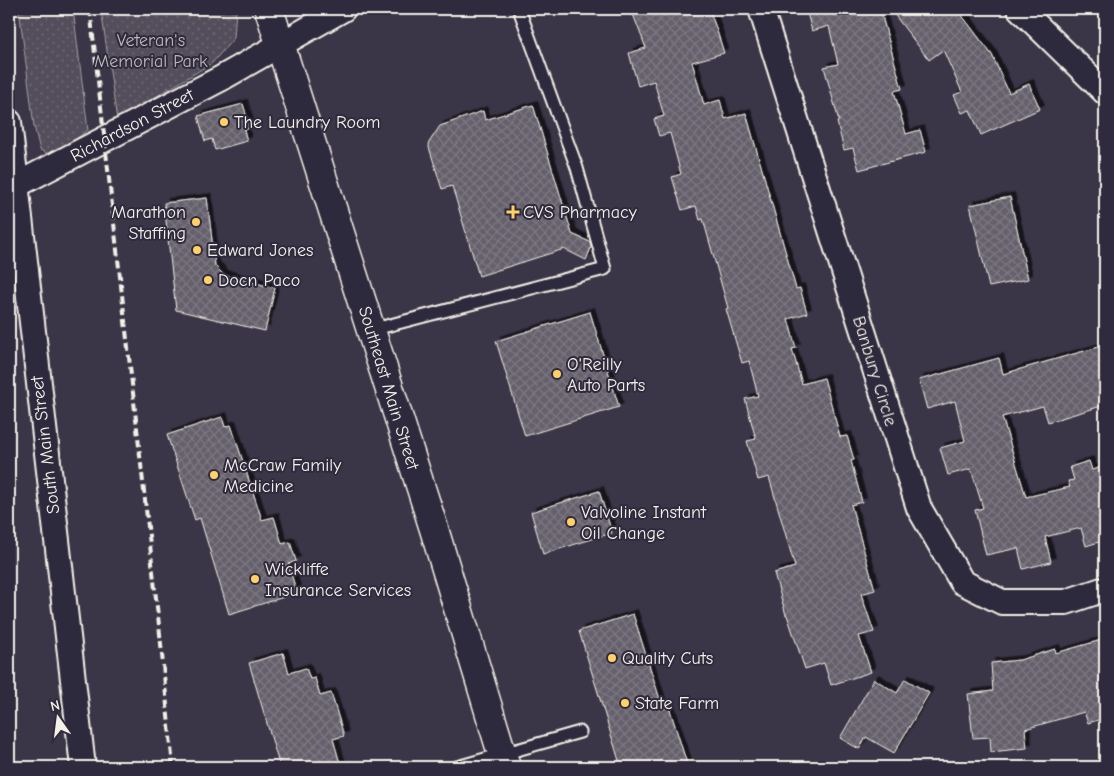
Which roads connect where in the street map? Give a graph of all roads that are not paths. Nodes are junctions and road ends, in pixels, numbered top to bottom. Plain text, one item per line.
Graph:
1 (269, 9) edge
2 (343, 9) edge
3 (519, 9) edge
4 (761, 9) edge
5 (1020, 9) edge
6 (280, 44) junction
7 (1105, 92) edge
8 (9, 122) edge
9 (12, 187) edge
10 (370, 330) junction
11 (1105, 589) edge
12 (580, 732) dead end
13 (504, 761) edge
14 (83, 767) edge
15 (457, 767) edge

1 - 6 main road, Southeast Main Street
2 - 6 street, Richardson Street
3 - 10 lane
4 - 11 street, Banbury Circle
5 - 7 street
6 - 9 street, Richardson Street
6 - 10 main road, Southeast Main Street
8 - 9 street, South Main Street
9 - 14 street, South Main Street
10 - 13 main road, Southeast Main Street
12 - 13 lane
13 - 15 lane

